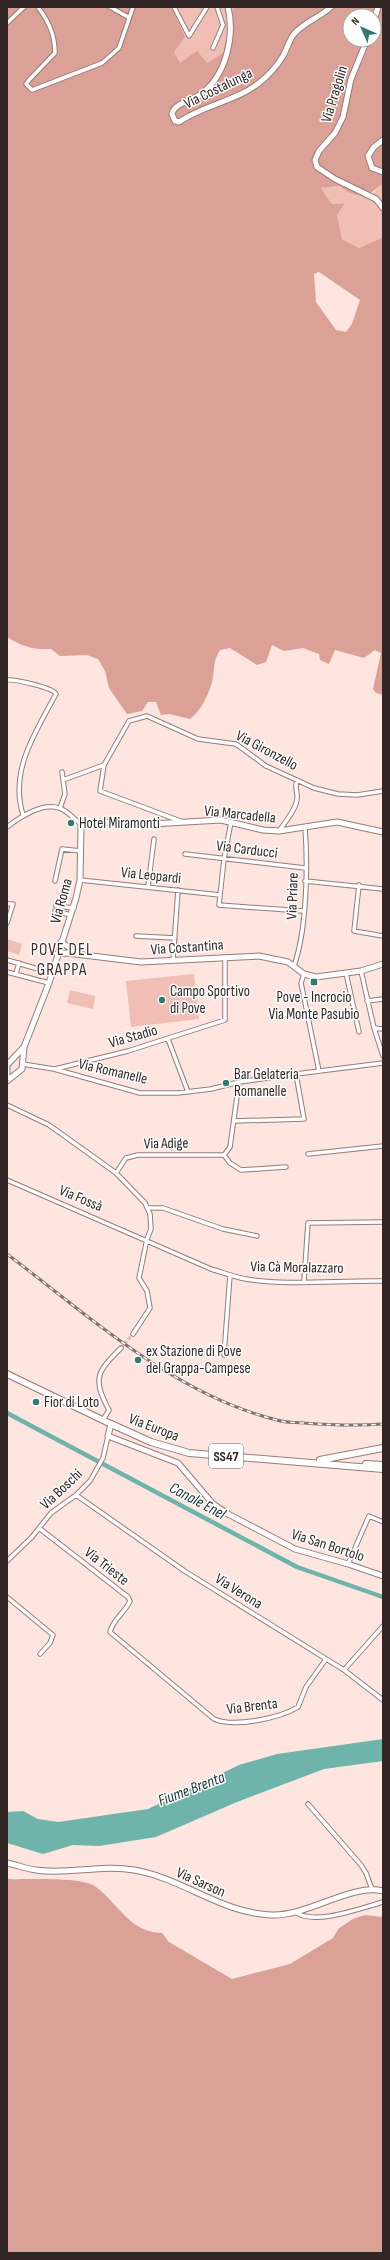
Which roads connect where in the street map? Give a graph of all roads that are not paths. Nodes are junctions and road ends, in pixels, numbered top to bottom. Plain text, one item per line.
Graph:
1 (24, 7) edge
2 (38, 7) edge
3 (110, 7) edge
4 (133, 7) edge
5 (174, 7) edge
6 (207, 7) edge
7 (217, 7) edge
8 (228, 7) edge
9 (330, 7) edge
10 (128, 17) junction
11 (7, 22) edge
12 (213, 48) dead end
13 (364, 48) edge
14 (383, 140) edge
15 (383, 172) edge
16 (383, 208) edge
17 (7, 680) edge
18 (104, 765) junction
19 (62, 772) dead end
20 (102, 773) joint
21 (63, 780) junction
22 (297, 780) junction
23 (383, 791) edge
24 (60, 808) junction
25 (23, 815) junction
26 (183, 822) junction
27 (231, 822) junction
28 (82, 825) junction
29 (7, 827) edge
30 (305, 827) junction
31 (279, 830) junction
32 (383, 832) edge
33 (154, 839) dead end
34 (81, 851) junction
35 (185, 854) dead end
36 (224, 859) junction
37 (306, 868) junction
38 (80, 880) junction
39 (55, 881) dead end
40 (305, 881) junction
41 (358, 885) junction
42 (148, 887) junction
43 (383, 889) edge
44 (178, 890) junction
45 (220, 895) junction
46 (7, 904) edge
47 (56, 906) dead end
48 (74, 908) junction
49 (55, 911) dead end
50 (303, 911) junction
51 (71, 915) junction
52 (7, 923) edge
53 (136, 936) dead end
54 (383, 936) edge
55 (175, 938) junction
56 (61, 942) junction
57 (57, 954) junction
58 (79, 954) junction
59 (225, 957) junction
60 (7, 960) edge
61 (173, 960) junction
62 (19, 963) junction
63 (383, 964) edge
64 (294, 966) junction
65 (362, 971) junction
66 (7, 972) edge
67 (52, 973) junction
68 (346, 973) junction
69 (16, 974) junction
70 (304, 974) junction
71 (49, 983) junction
72 (383, 999) edge
73 (368, 1001) junction
74 (374, 1028) junction
75 (383, 1029) edge
76 (359, 1032) dead end
77 (168, 1038) junction
78 (24, 1047) junction
79 (383, 1056) edge
80 (22, 1063) junction
81 (383, 1063) edge
82 (8, 1065) edge
83 (29, 1067) junction
84 (54, 1069) junction
85 (319, 1071) junction
86 (19, 1072) junction
87 (296, 1074) junction
88 (7, 1080) edge
89 (239, 1082) junction
90 (188, 1092) junction
91 (7, 1105) edge
92 (234, 1121) junction
93 (383, 1146) edge
94 (224, 1154) junction
95 (308, 1154) dead end
96 (286, 1167) dead end
97 (116, 1173) junction
98 (7, 1180) edge
99 (148, 1208) junction
100 (383, 1222) edge
101 (257, 1236) dead end
102 (147, 1239) junction
103 (230, 1275) junction
104 (304, 1281) junction
105 (383, 1281) edge
106 (132, 1334) tunnel mouth
107 (121, 1348) tunnel mouth
108 (224, 1355) dead end
109 (7, 1374) edge
110 (103, 1420) junction
111 (111, 1424) junction
112 (108, 1436) junction
113 (383, 1448) edge
114 (303, 1461) junction
115 (346, 1465) junction
116 (383, 1465) edge
117 (383, 1469) edge
118 (76, 1496) junction
119 (383, 1522) edge
120 (39, 1528) junction
121 (7, 1561) edge
122 (348, 1564) junction
123 (383, 1576) edge
124 (7, 1597) edge
125 (383, 1626) edge
126 (110, 1632) joint
127 (40, 1654) dead end
128 (326, 1659) junction
129 (344, 1670) junction
130 (383, 1700) edge
131 (308, 1804) dead end
132 (7, 1863) edge
133 (372, 1890) junction
134 (383, 1891) edge
135 (383, 1902) edge
136 (295, 1912) junction

1 - 11 street
2 - 10 street
3 - 10 street
4 - 10 street
5 - 6 street
7 - 12 street
8 - 9 main road, Via Costalunga
13 - 16 main road, Via Pragolin
14 - 15 main road
17 - 25 street
18 - 20 street, Via Gironzello
18 - 21 street
18 - 22 street, Via Gironzello
19 - 21 street
20 - 26 street, Via Marcadella
21 - 24 street
22 - 23 street, Via Gironzello
22 - 31 street
24 - 25 street
24 - 28 street
25 - 29 street
26 - 27 main road, Via Marcadella
26 - 28 main road
27 - 31 main road, Via Marcadella
27 - 36 street
28 - 34 main road, Via Roma
30 - 31 main road, Via Marcadella
30 - 32 main road, Via Marcadella
30 - 37 street, Via Priare
33 - 42 street
34 - 38 main road, Via Roma
34 - 39 street, Via Roma
35 - 36 street, Via Carducci
36 - 37 street, Via Carducci
36 - 45 street
37 - 40 street, Via Priare
38 - 42 street, Via Leopardi
38 - 48 main road, Via Roma
40 - 41 street
40 - 50 street, Via Priare
41 - 43 street
41 - 54 street
42 - 44 street, Via Leopardi
44 - 45 street, Via Leopardi
44 - 55 street
45 - 50 street
46 - 52 street
47 - 48 street
48 - 51 main road, Via Roma
49 - 51 street
50 - 64 street, Via Priare
51 - 56 main road, Via Roma
53 - 55 street
55 - 61 street
56 - 57 main road, Via Roma
56 - 58 main road, Via Costantina
57 - 58 main road, Via Costantina
57 - 67 main road, Via Roma
58 - 61 main road, Via Costantina
59 - 61 main road, Via Costantina
59 - 64 main road, Via Costantina
59 - 77 street, Via Stadio
60 - 62 street
62 - 67 street
62 - 69 street
63 - 65 main road
64 - 70 main road, Via Costantina
65 - 68 main road
65 - 73 street
66 - 69 street
67 - 71 main road, Via Roma
68 - 70 main road
68 - 76 street
69 - 71 street
70 - 85 street
71 - 78 main road, Via Roma
72 - 73 street
73 - 74 street
74 - 75 street
74 - 79 street
77 - 84 street, Via Stadio
77 - 90 street
78 - 80 main road, Via Roma
78 - 82 main road, Via Roma
80 - 82 main road
80 - 83 street, Via Romanelle
80 - 86 main road, Via Roma
81 - 85 street, Via Romanelle
82 - 86 main road
82 - 88 main road
83 - 84 street, Via Romanelle
83 - 86 street
84 - 90 street, Via Romanelle
85 - 87 street, Via Romanelle
86 - 88 main road
87 - 89 street, Via Romanelle
87 - 92 street
89 - 90 street, Via Romanelle
89 - 92 street
91 - 97 street
92 - 94 street
93 - 95 street
94 - 96 street
94 - 97 street, Via Adige
97 - 99 street
98 - 102 street, Via Fossà
99 - 101 street
99 - 102 street
100 - 104 street
102 - 103 street, Via Cà Moralazzaro
102 - 106 street
103 - 104 street, Via Cà Moralazzaro
103 - 108 street
104 - 105 street, Via Cà Moralazzaro
107 - 110 street
109 - 110 main road, Via Europa / SS47
110 - 111 main road, Via Europa / SS47
111 - 112 main road, Via Boschi
111 - 114 highway, Via Europa / SS47
112 - 118 street, Via Boschi
112 - 122 main road, Via San Bortolo
113 - 114 highway
114 - 115 highway, SS47
115 - 116 highway, SS47
115 - 117 highway, SS47
118 - 120 street, Via Boschi
118 - 128 street, Via Verona
119 - 122 street
120 - 121 street, Via Boschi
120 - 126 street, Via Trieste
122 - 123 main road, Via San Bortolo
124 - 127 street
125 - 129 street
126 - 128 street, Via Brenta
128 - 129 street, Via Verona
129 - 130 street, Via Verona
131 - 133 street
132 - 136 main road, Via Sarson
133 - 134 main road, Via Sarson
133 - 136 main road, Via Sarson
135 - 136 street

